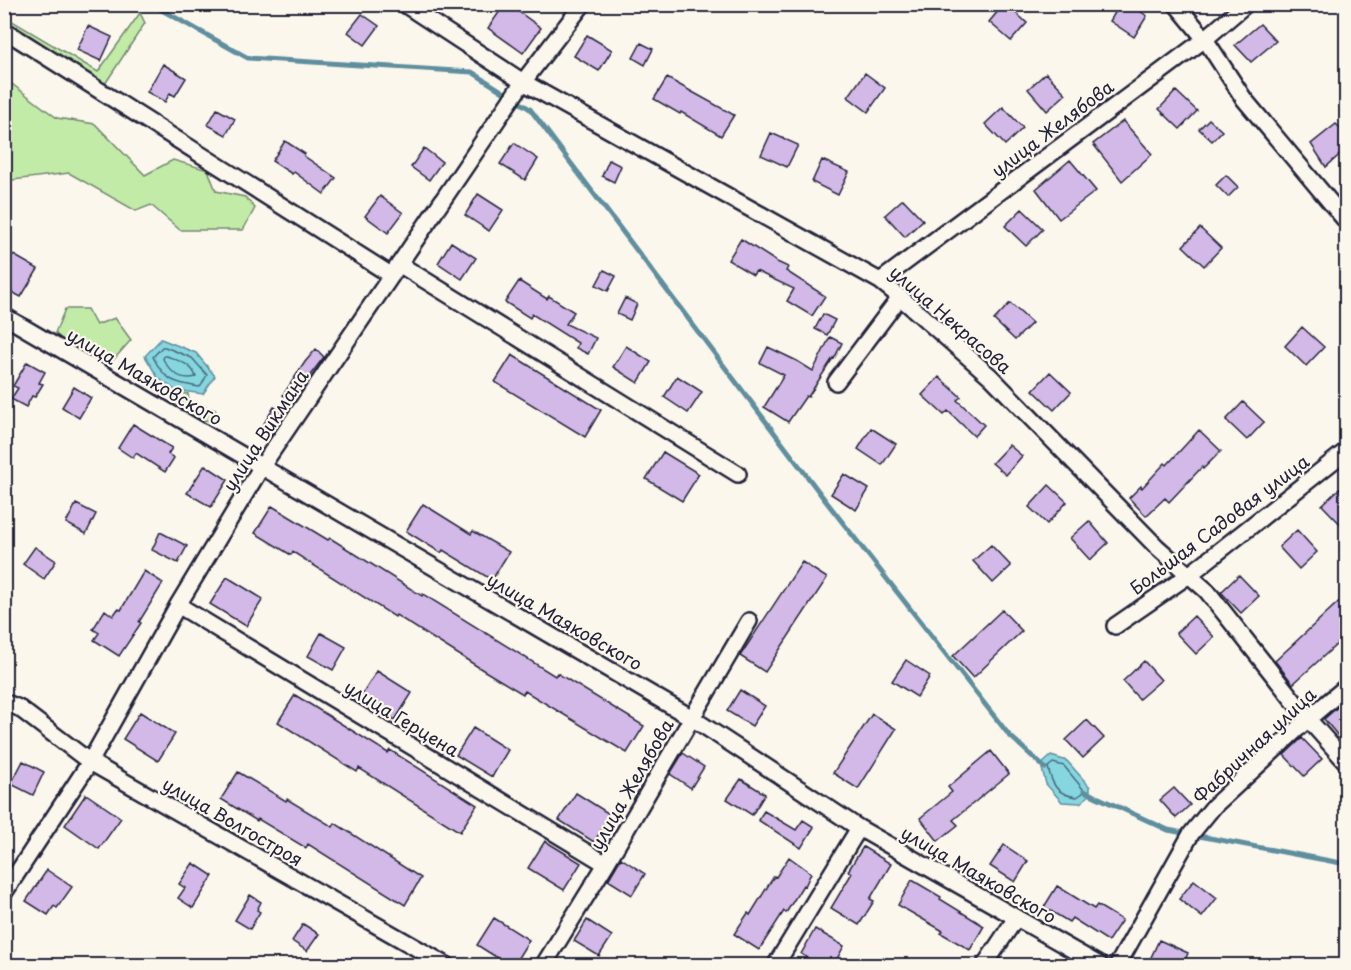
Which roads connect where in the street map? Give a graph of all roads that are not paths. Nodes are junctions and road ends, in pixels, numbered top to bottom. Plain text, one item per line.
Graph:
1 (404, 4) edge
2 (583, 4) edge
3 (1176, 4) edge
4 (1245, 4) edge
5 (4, 30) edge
6 (1205, 39) junction
7 (523, 82) junction
8 (1347, 221) edge
9 (395, 270) junction
10 (880, 281) junction
11 (900, 297) junction
12 (4, 316) edge
13 (836, 382) dead end
14 (1347, 452) edge
15 (262, 466) junction
16 (738, 474) dead end
17 (1188, 575) junction
18 (178, 604) junction
19 (749, 621) dead end
20 (1115, 626) dead end
21 (1347, 687) edge
22 (4, 702) edge
23 (692, 718) junction
24 (1308, 719) junction
25 (90, 762) junction
26 (1347, 762) edge
27 (859, 828) junction
28 (606, 864) junction
29 (4, 893) edge
30 (1016, 918) junction
31 (448, 966) edge
32 (543, 966) edge
33 (775, 966) edge
34 (984, 966) edge
35 (1101, 966) edge
36 (1117, 966) edge

1 - 7 street, улица Некрасова
2 - 7 street, улица Викмана
3 - 6 street
4 - 6 street, улица Желябова
5 - 9 street
6 - 8 street
6 - 10 street, улица Желябова
7 - 9 street, улица Викмана
7 - 10 street, улица Некрасова
9 - 15 street, улица Викмана
9 - 16 street
10 - 11 street, улица Некрасова
11 - 13 street
11 - 17 street, улица Некрасова
12 - 15 street, улица Маяковского
14 - 17 street, Большая Садовая улица
15 - 18 street, улица Викмана
15 - 23 street, улица Маяковского
17 - 20 street, Большая Садовая улица
17 - 24 street, улица Некрасова
18 - 25 street, улица Викмана
18 - 28 street, улица Герцена
19 - 23 street, улица Желябова
21 - 24 street, Фабричная улица
22 - 25 street, улица Волгостроя
23 - 27 street, улица Маяковского
23 - 28 street, улица Желябова
24 - 26 street, улица Некрасова
24 - 36 street, Фабричная улица
25 - 29 street, улица Викмана
25 - 31 street, улица Волгостроя
27 - 30 street, улица Маяковского
27 - 33 street
28 - 32 street, улица Желябова
30 - 34 street
30 - 35 street, улица Маяковского

